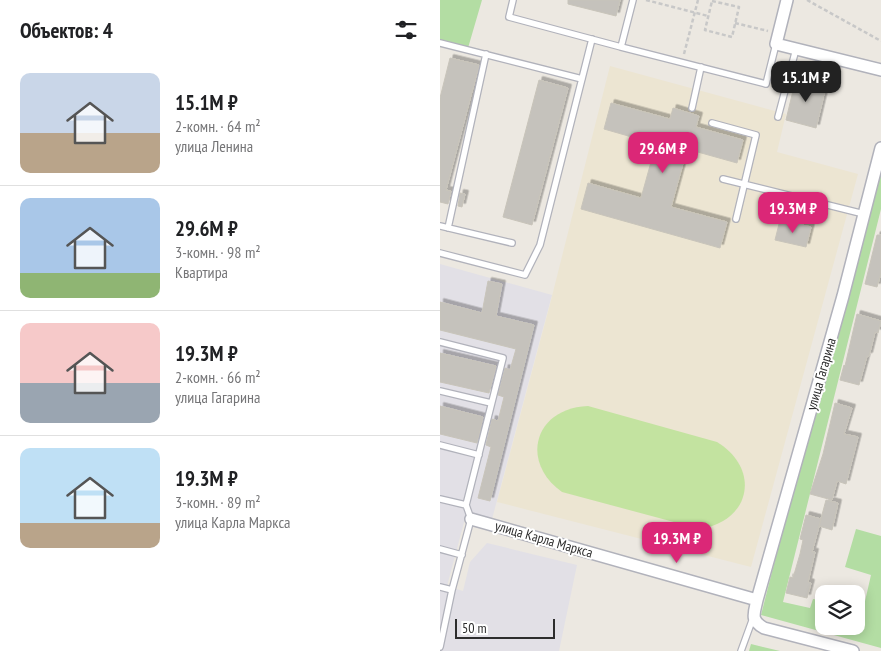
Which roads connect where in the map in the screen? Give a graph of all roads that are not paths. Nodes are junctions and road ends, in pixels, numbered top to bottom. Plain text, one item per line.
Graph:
1 (513, 0) edge
2 (633, 0) edge
3 (787, 0) edge
4 (592, 39) junction
5 (777, 39) junction
6 (440, 42) edge
7 (621, 47) junction
8 (796, 49) junction
9 (486, 54) junction
10 (701, 67) junction
11 (881, 70) edge
12 (582, 79) junction
13 (692, 108) dead end
14 (778, 116) dead end
15 (712, 123) dead end
16 (881, 148) edge
17 (723, 178) dead end
18 (744, 184) junction
19 (864, 214) junction
20 (736, 219) dead end
21 (440, 226) edge
22 (448, 228) junction
23 (512, 243) dead end
24 (440, 254) edge
25 (440, 342) edge
26 (440, 390) edge
27 (491, 403) junction
28 (440, 445) edge
29 (479, 455) junction
30 (440, 499) edge
31 (466, 505) junction
32 (471, 518) junction
33 (440, 549) edge
34 (462, 555) junction
35 (440, 587) edge
36 (452, 590) junction
37 (756, 600) junction
38 (753, 616) junction
39 (440, 647) edge
40 (741, 651) edge
41 (853, 651) edge

1 - 4 lane
2 - 7 lane
3 - 5 street
4 - 7 lane
4 - 12 lane
5 - 8 street
5 - 10 lane
6 - 9 lane
7 - 10 lane
8 - 11 street
8 - 14 lane
9 - 12 lane
9 - 22 lane
10 - 13 lane
12 - 24 lane
15 - 18 lane
16 - 19 street, улица Гагарина
17 - 18 lane
18 - 19 lane
18 - 20 lane
19 - 37 street, улица Гагарина
21 - 22 lane
22 - 23 lane
25 - 27 lane
26 - 27 lane
27 - 29 lane
28 - 29 lane
29 - 31 lane
30 - 31 lane
31 - 32 lane
32 - 34 lane
32 - 37 street, улица Карла Маркса
33 - 34 lane
34 - 36 lane
35 - 36 lane
36 - 39 lane
37 - 38 street
38 - 40 lane
38 - 41 street

